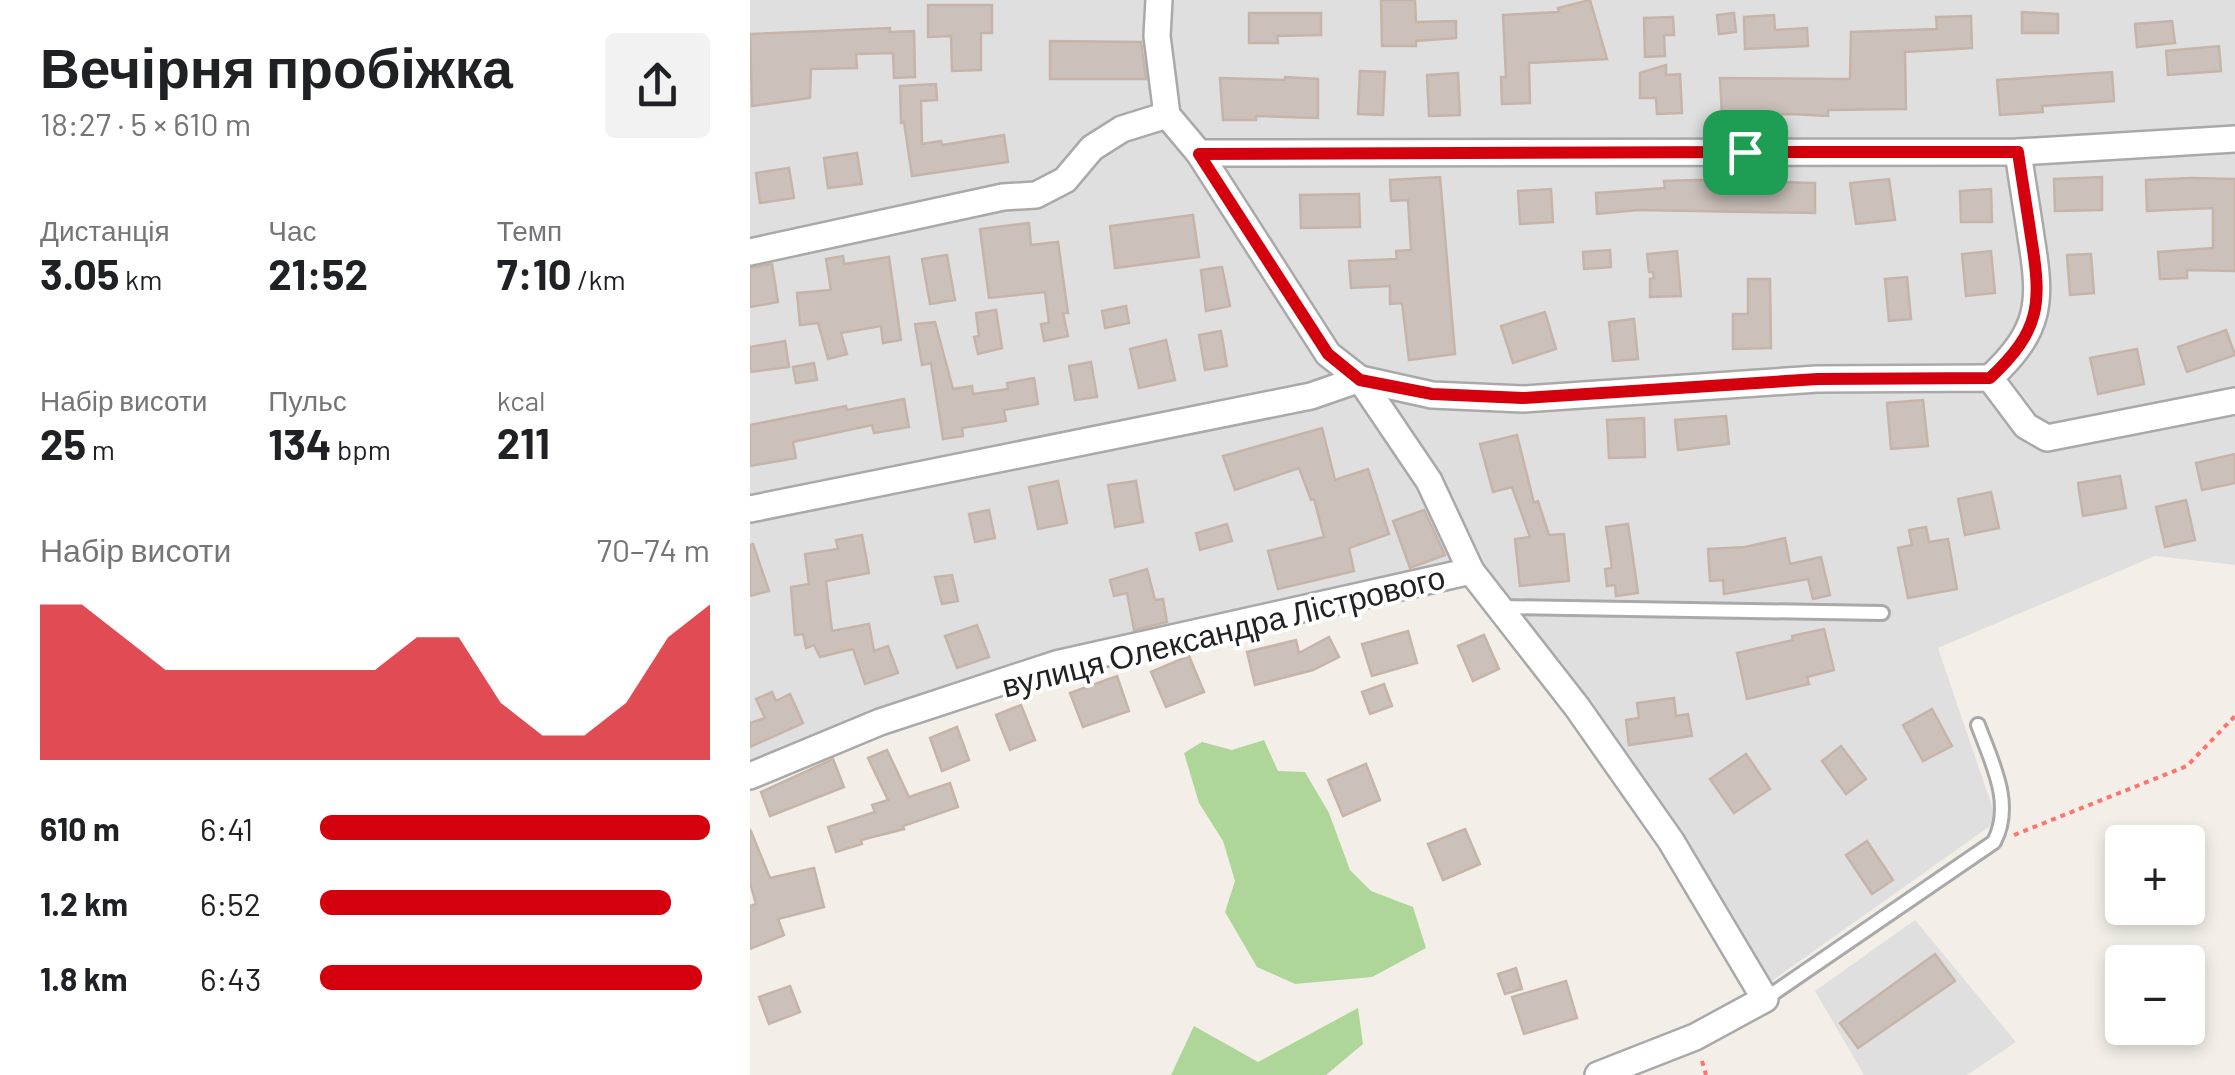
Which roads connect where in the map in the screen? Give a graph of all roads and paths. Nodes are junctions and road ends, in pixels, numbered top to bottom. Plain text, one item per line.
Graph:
1 (1158, 0) edge
2 (1167, 115) junction
3 (2235, 139) edge
4 (2018, 152) junction
5 (1199, 154) junction
6 (750, 252) edge
7 (1990, 378) junction
8 (1360, 380) junction
9 (2235, 401) edge
10 (750, 509) edge
11 (1471, 570) junction
12 (1501, 607) junction
13 (1882, 614) dead end
14 (2235, 716) edge
15 (1978, 725) dead end
16 (750, 776) edge
17 (1994, 842) junction
18 (1765, 1000) junction
19 (1598, 1075) edge

1 - 2 street
2 - 5 street, вулиця Олександра Лістрового
2 - 6 street
3 - 4 street
4 - 5 street
4 - 7 street
5 - 8 street, вулиця Олександра Лістрового
7 - 8 street
7 - 9 street
8 - 10 street
8 - 11 street, вулиця Олександра Лістрового
11 - 12 street, вулиця Олександра Лістрового
11 - 16 street, вулиця Олександра Лістрового
12 - 13 lane
12 - 18 street, вулиця Олександра Лістрового
14 - 17 path
15 - 17 lane
17 - 18 lane
18 - 19 street

